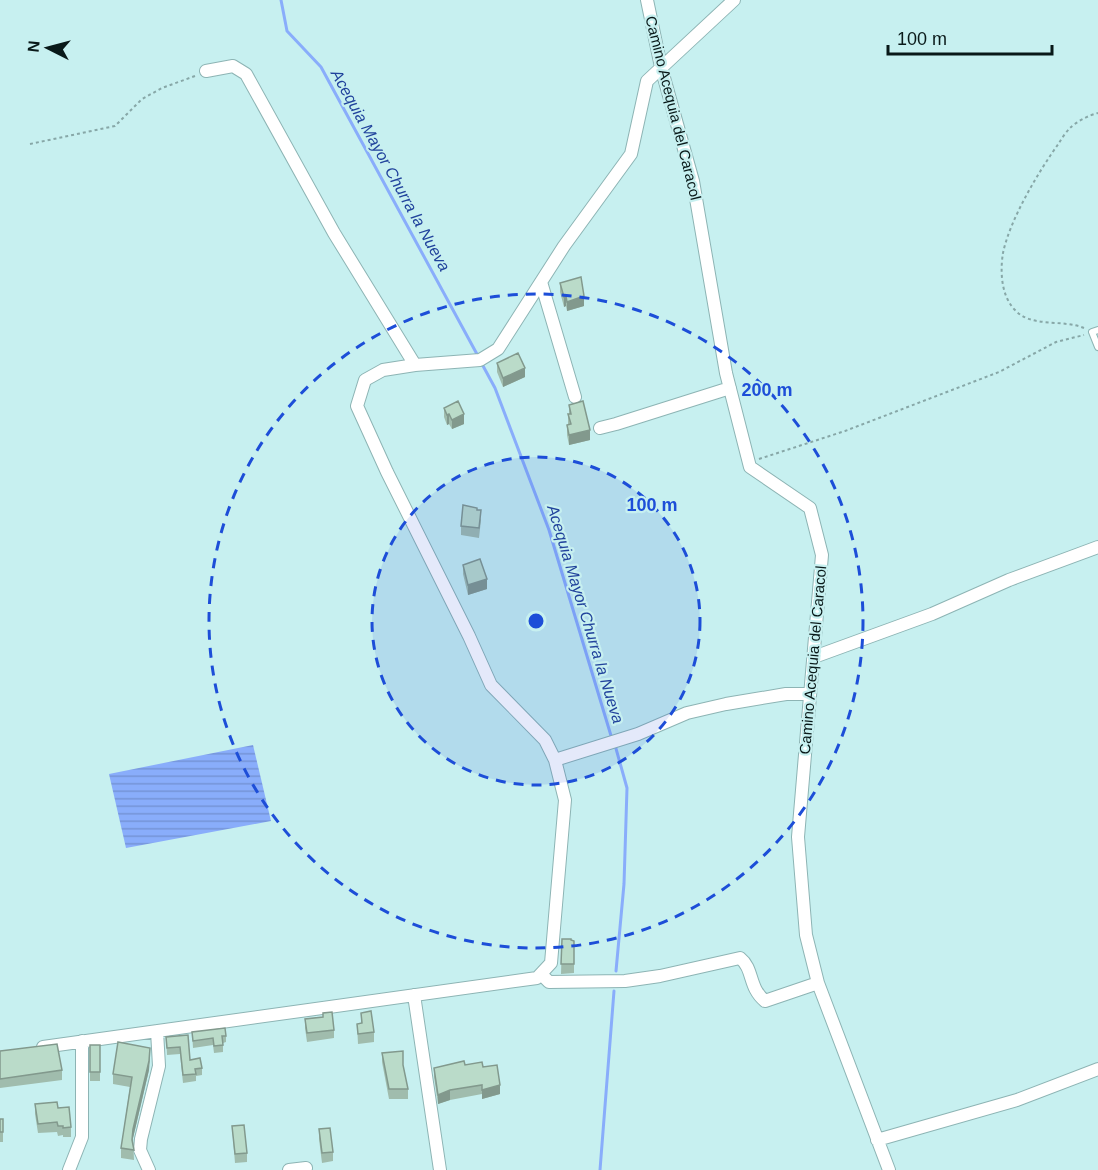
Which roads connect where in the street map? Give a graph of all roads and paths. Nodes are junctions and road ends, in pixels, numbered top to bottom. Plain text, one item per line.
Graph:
1 (647, 0) edge
2 (734, 0) edge
3 (661, 67) junction
4 (206, 71) joint
5 (1098, 113) edge
6 (30, 144) dead end
7 (541, 282) junction
8 (1095, 331) edge
9 (1098, 347) edge
10 (415, 364) junction
11 (730, 388) junction
12 (575, 397) dead end
13 (600, 428) dead end
14 (748, 462) junction
15 (1098, 547) edge
16 (814, 657) junction
17 (810, 694) junction
18 (555, 760) junction
19 (541, 974) junction
20 (818, 983) junction
21 (414, 995) junction
22 (157, 1031) junction
23 (82, 1041) junction
24 (35, 1048) edge
25 (1098, 1069) edge
26 (877, 1140) junction
27 (306, 1168) dead end
28 (69, 1170) edge
29 (149, 1170) edge
30 (289, 1170) edge
31 (440, 1170) edge
32 (889, 1170) edge

1 - 3 street, Camino Acequia del Caracol
2 - 3 street
3 - 7 street
3 - 11 street, Camino Acequia del Caracol
4 - 6 path
4 - 10 street
5 - 8 path
7 - 10 street
7 - 12 street
8 - 9 lane
8 - 14 path
10 - 18 street
11 - 13 street
11 - 14 street, Camino Acequia del Caracol
14 - 16 street, Camino Acequia del Caracol
15 - 16 street
16 - 17 street, Camino Acequia del Caracol
17 - 18 street
17 - 20 street, Camino Acequia del Caracol
18 - 19 street
19 - 20 street
19 - 21 street
20 - 26 street, Camino Acequia del Caracol
21 - 22 street
21 - 31 street
22 - 23 street
22 - 29 street
23 - 24 street
23 - 28 street
25 - 26 street
26 - 32 street, Camino Acequia del Caracol
27 - 30 street

